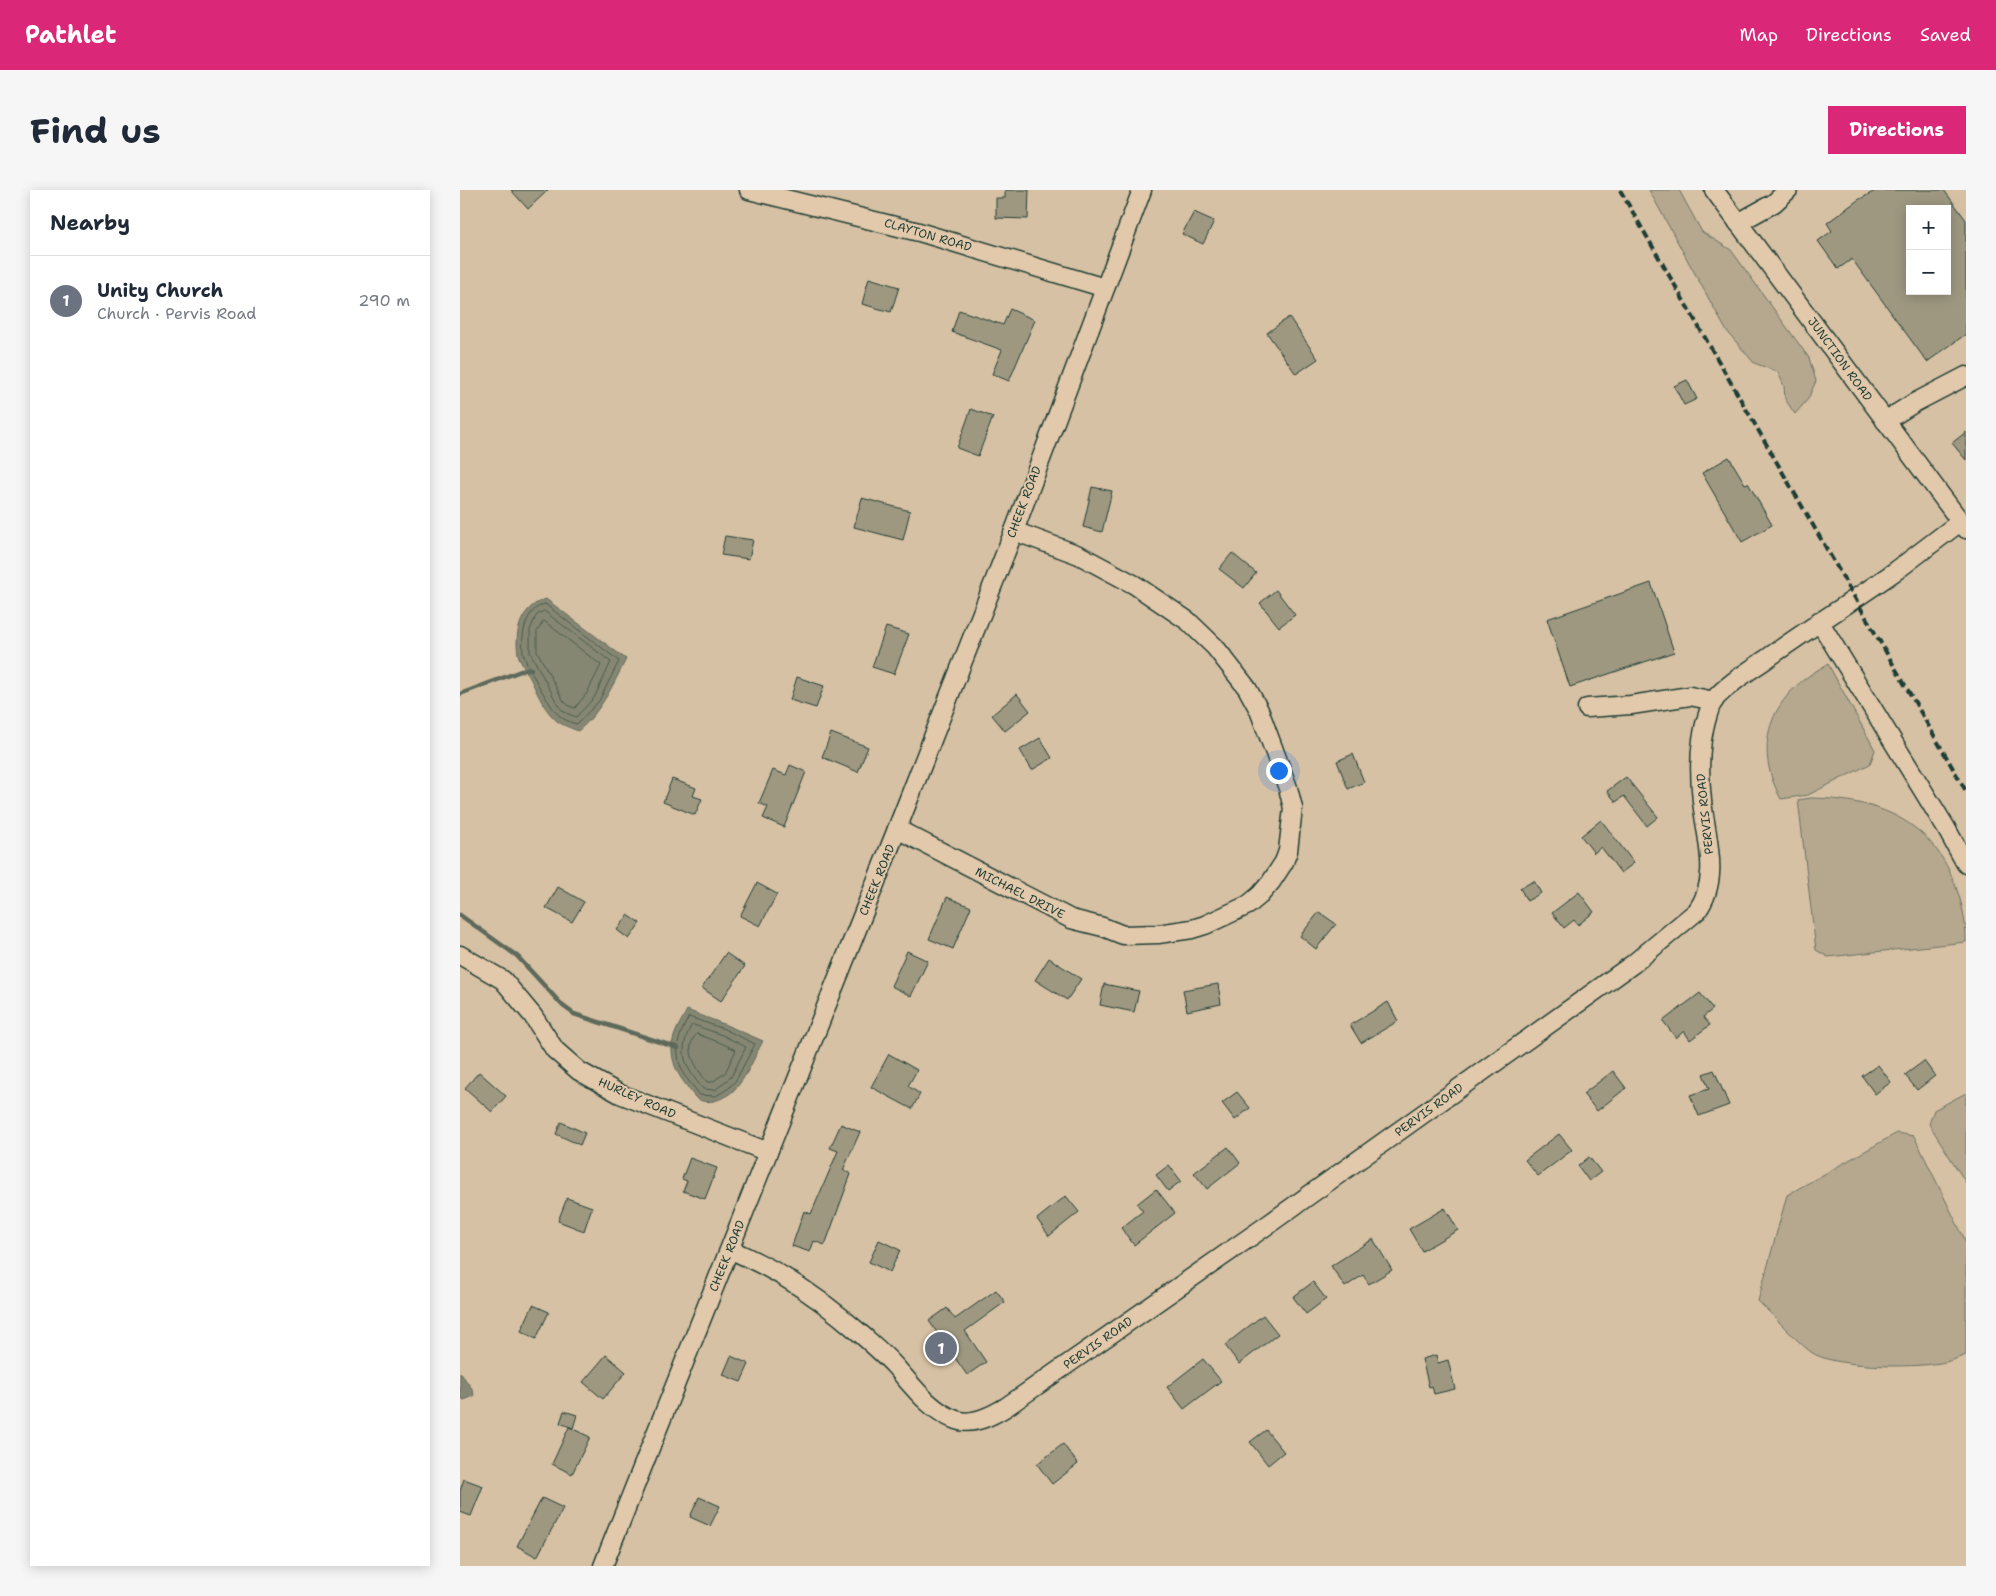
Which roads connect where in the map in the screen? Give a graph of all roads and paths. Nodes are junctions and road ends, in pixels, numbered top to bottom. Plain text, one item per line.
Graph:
1 (750, 190) edge
2 (1142, 190) edge
3 (1714, 190) edge
4 (1788, 190) edge
5 (1738, 223) junction
6 (1105, 288) junction
7 (1966, 376) edge
8 (1885, 421) junction
9 (1963, 525) edge
10 (1014, 531) junction
11 (1819, 621) junction
12 (1714, 701) junction
13 (1587, 708) dead end
14 (897, 829) junction
15 (1966, 864) edge
16 (460, 955) edge
17 (768, 1152) junction
18 (730, 1249) junction
19 (603, 1566) edge

1 - 6 street, CLAYTON ROAD
2 - 6 street, CHEEK ROAD
3 - 5 street, JUNCTION ROAD
4 - 5 street
5 - 8 street, JUNCTION ROAD
6 - 10 street, CHEEK ROAD
7 - 8 street
8 - 9 street, JUNCTION ROAD
9 - 11 street, PERVIS ROAD
10 - 14 street, CHEEK ROAD
10 - 14 street, MICHAEL DRIVE
11 - 12 street, PERVIS ROAD
11 - 15 street
12 - 13 street
12 - 18 street, PERVIS ROAD
14 - 17 street, CHEEK ROAD
16 - 17 street, HURLEY ROAD
17 - 18 street, CHEEK ROAD
18 - 19 street, CHEEK ROAD

